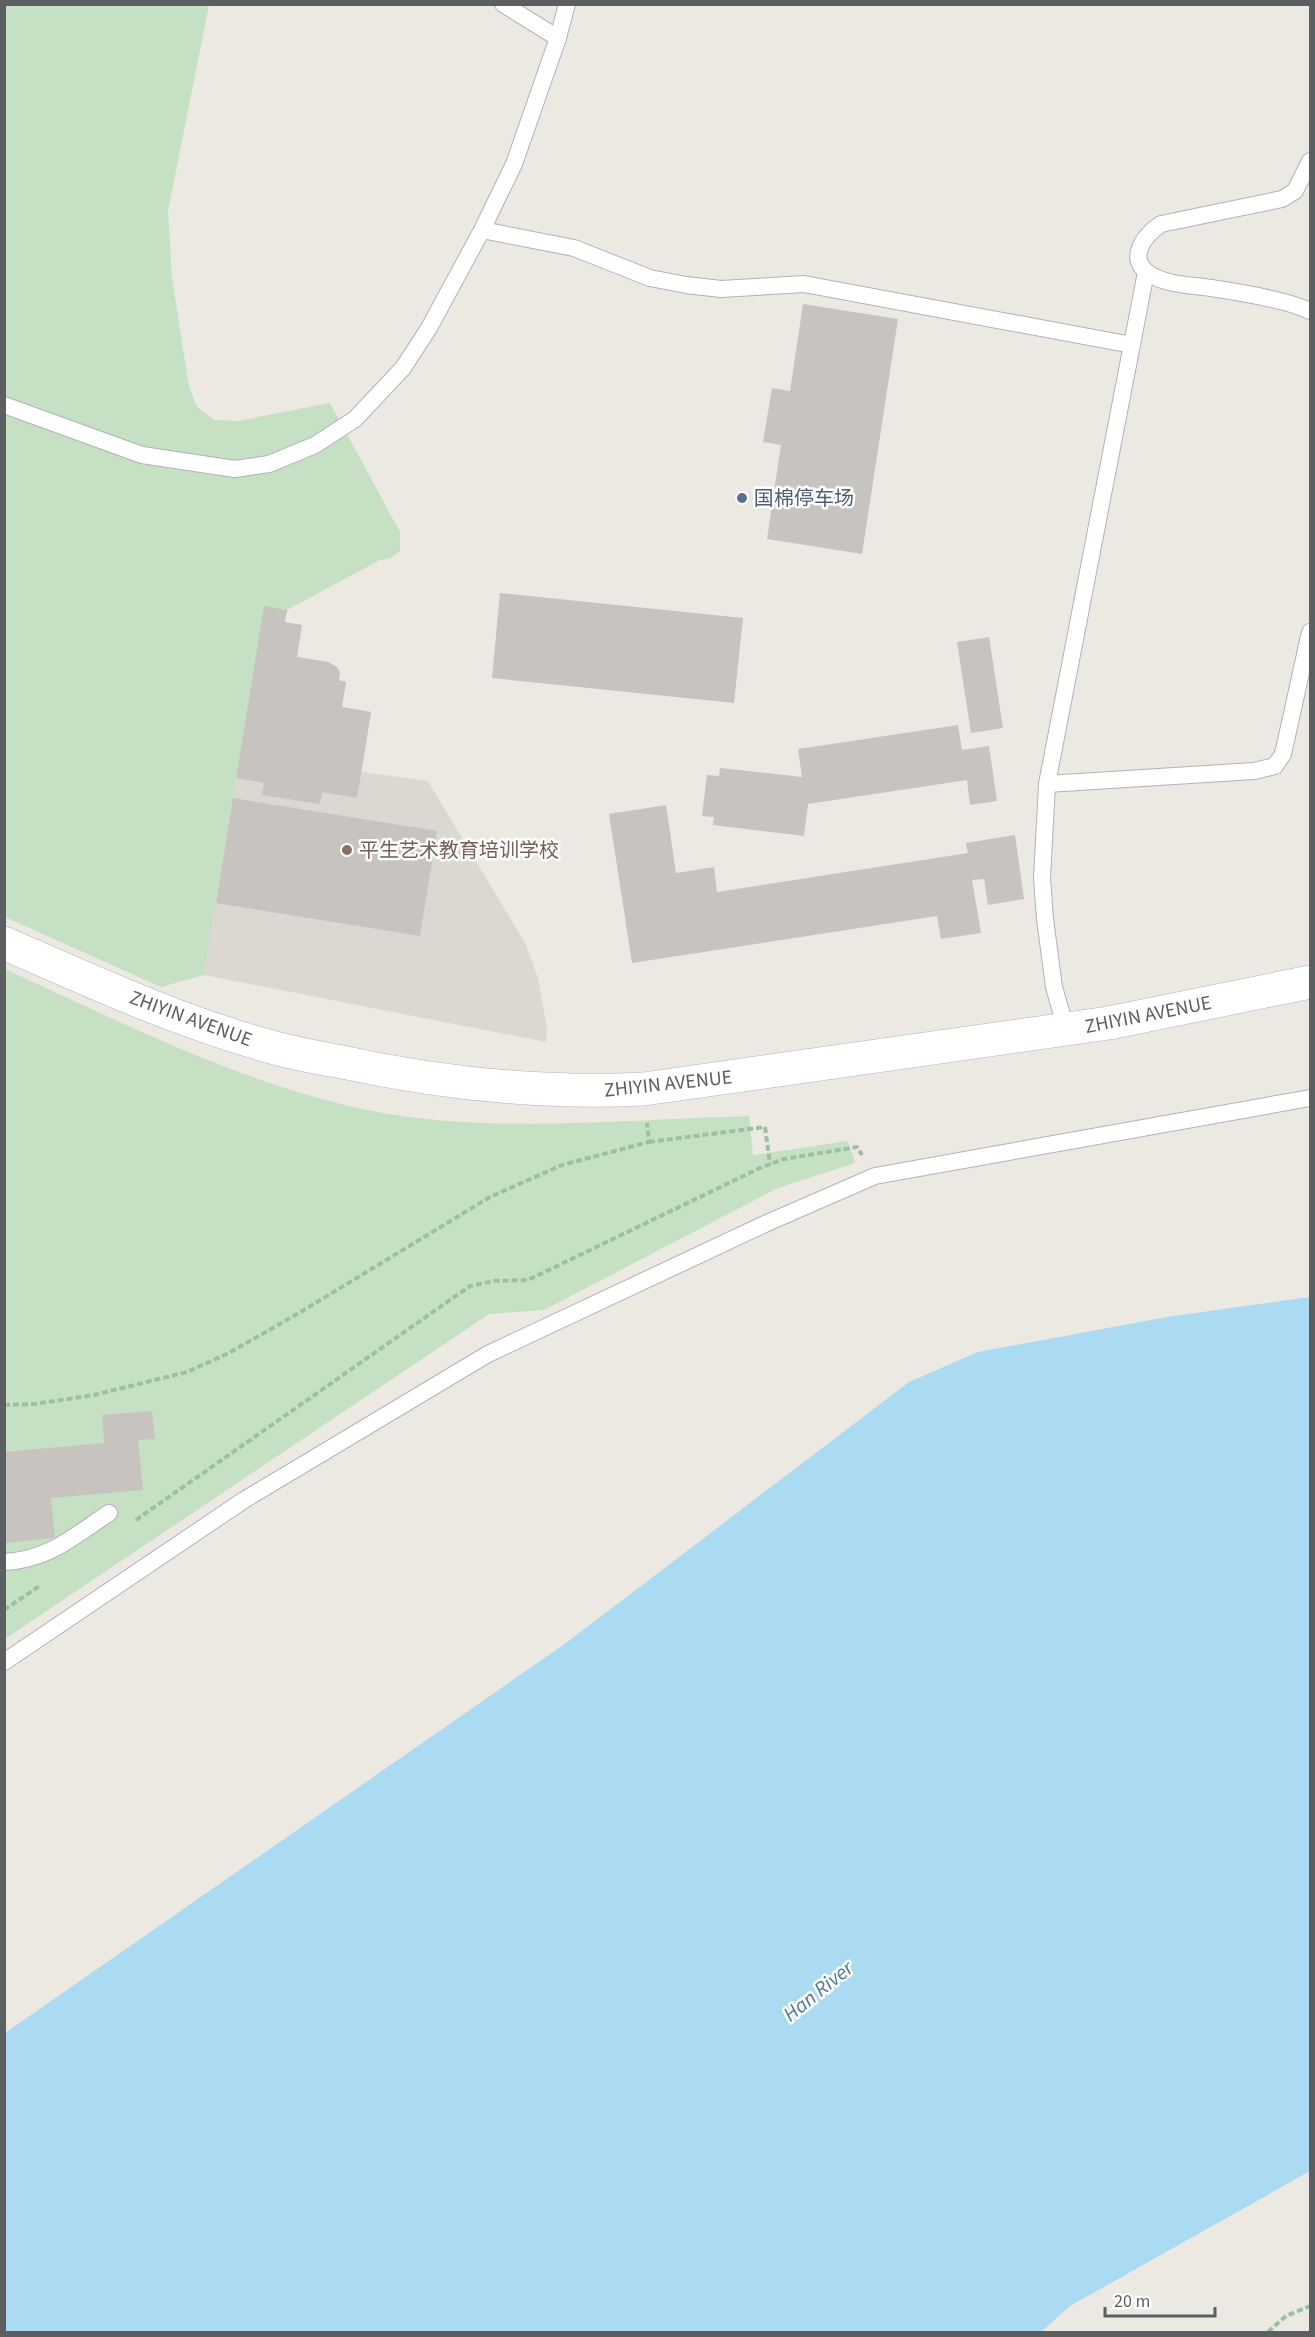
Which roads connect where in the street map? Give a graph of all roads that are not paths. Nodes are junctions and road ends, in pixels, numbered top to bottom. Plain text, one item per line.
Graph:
1 (503, 4) edge
2 (567, 4) edge
3 (558, 38) junction
4 (1311, 161) edge
5 (482, 230) junction
6 (1146, 272) junction
7 (1311, 311) edge
8 (1132, 345) junction
9 (4, 405) edge
10 (1311, 632) edge
11 (1047, 784) junction
12 (4, 943) edge
13 (1311, 982) edge
14 (1066, 1029) junction
15 (1311, 1098) edge
16 (109, 1512) dead end
17 (4, 1562) edge
18 (4, 1662) edge

1 - 3 lane
2 - 3 lane
3 - 5 lane
4 - 6 lane
5 - 8 lane
5 - 9 lane
6 - 7 lane
6 - 8 lane
8 - 11 lane
10 - 11 lane
11 - 14 lane
12 - 14 main road, ZHIYIN AVENUE
13 - 14 main road, ZHIYIN AVENUE
15 - 18 lane
16 - 17 lane

